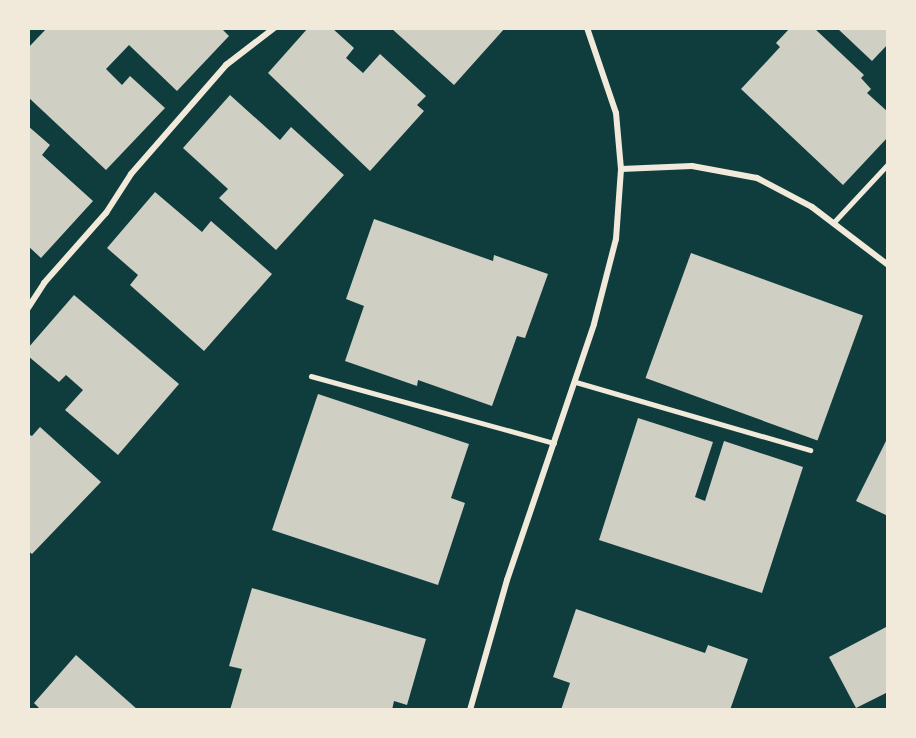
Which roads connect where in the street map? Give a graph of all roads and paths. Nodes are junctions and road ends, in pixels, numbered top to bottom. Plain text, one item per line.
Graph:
1 (274, 28) edge
2 (587, 28) edge
3 (888, 164) edge
4 (621, 169) junction
5 (834, 222) junction
6 (888, 264) edge
7 (28, 308) edge
8 (311, 376) dead end
9 (576, 382) junction
10 (554, 443) junction
11 (810, 450) dead end
12 (470, 710) edge

1 - 7 street
2 - 4 street
3 - 5 lane
4 - 5 street
4 - 9 street
5 - 6 street
8 - 10 lane
9 - 10 street
9 - 11 lane
10 - 12 street

